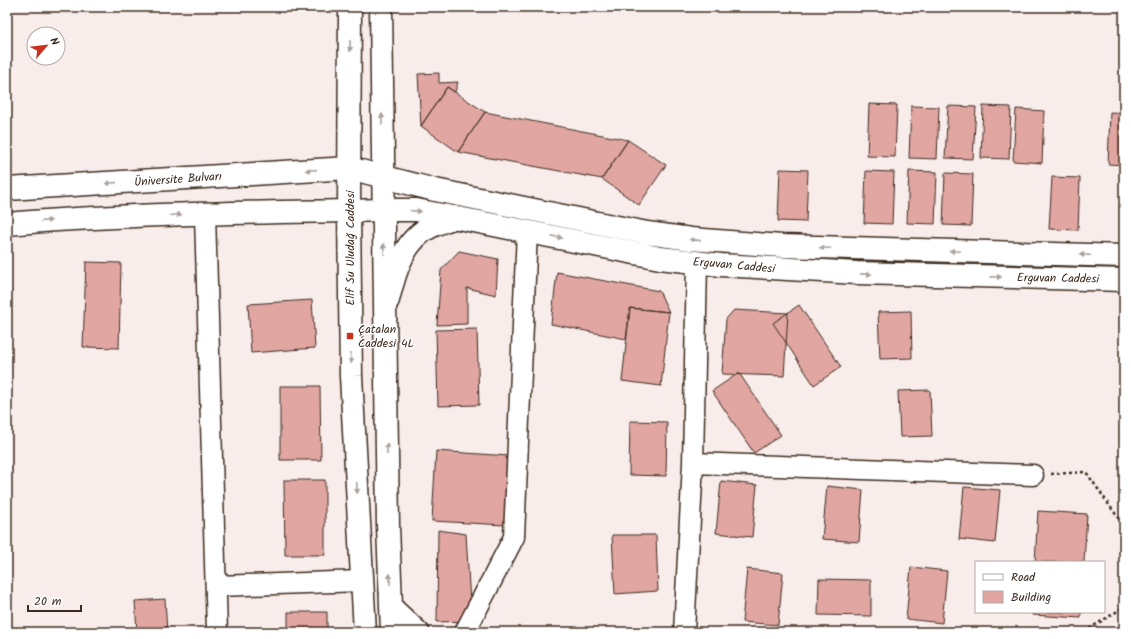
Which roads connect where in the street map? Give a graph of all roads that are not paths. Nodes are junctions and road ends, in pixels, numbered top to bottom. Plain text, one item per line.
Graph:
1 (350, 7) edge
2 (381, 7) edge
3 (350, 168) junction
4 (382, 176) junction
5 (9, 189) edge
6 (383, 210) junction
7 (349, 211) junction
8 (206, 214) junction
9 (455, 217) junction
10 (7, 224) edge
11 (528, 231) junction
12 (1124, 256) edge
13 (697, 262) junction
14 (1124, 280) edge
15 (386, 309) junction
16 (693, 463) junction
17 (1033, 475) road end
18 (362, 581) junction
19 (217, 586) junction
20 (391, 606) junction
21 (217, 632) edge
22 (365, 632) edge
23 (392, 632) edge
24 (419, 632) edge
25 (465, 632) edge
26 (684, 632) edge

1 -> 3 main road, Elif Su Uludağ Caddesi
4 -> 2 main road
3 - 4 main road, Üniversite Bulvarı
3 -> 5 main road, Üniversite Bulvarı
3 - 7 main road, Elif Su Uludağ Caddesi
4 - 6 main road
12 -> 4 main road, Üniversite Bulvarı
6 - 7 main road, Erguvan Caddesi
6 -> 9 main road, Erguvan Caddesi
15 -> 6 main road
7 - 8 main road
7 -> 18 main road, Elif Su Uludağ Caddesi
10 -> 8 main road
8 - 19 street
9 - 11 main road, Erguvan Caddesi
9 - 15 main road
11 -> 13 main road, Erguvan Caddesi
11 - 25 street
13 -> 14 main road, Erguvan Caddesi
13 - 16 street
20 -> 15 main road
16 - 17 street
16 - 26 street
18 - 19 street
18 - 22 main road, Elif Su Uludağ Caddesi
19 - 21 street
20 - 23 main road
20 - 24 street

